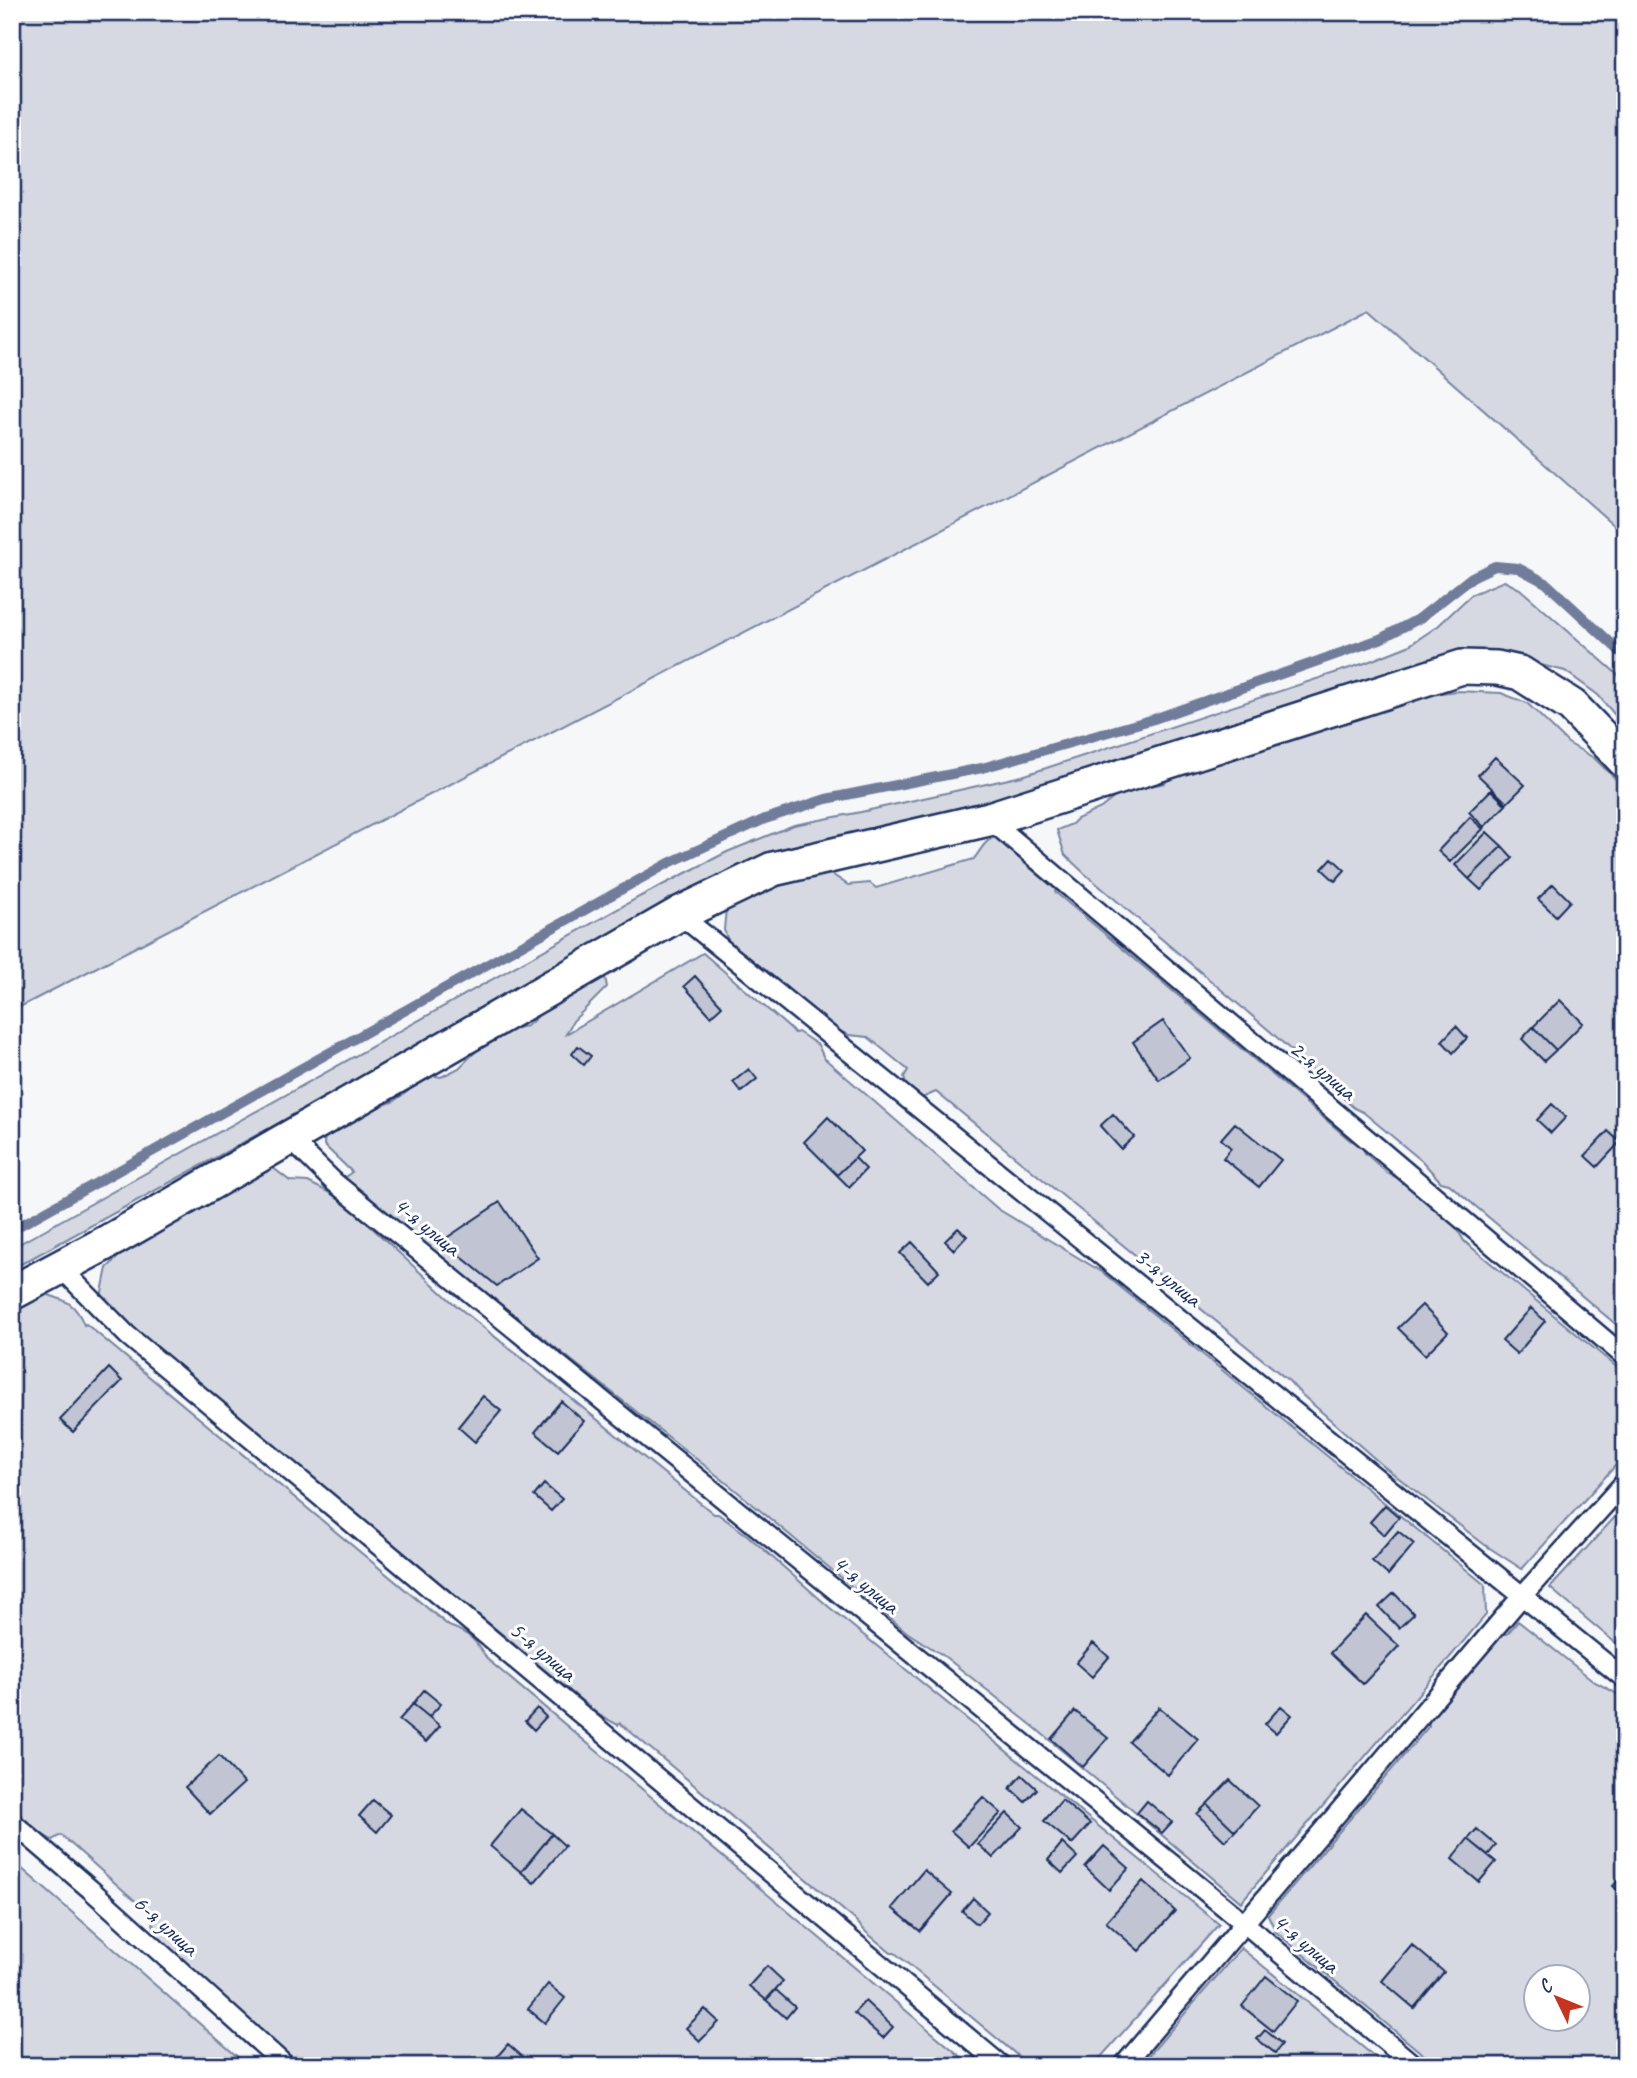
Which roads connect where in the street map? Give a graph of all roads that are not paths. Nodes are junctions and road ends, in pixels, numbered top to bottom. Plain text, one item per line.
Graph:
1 (1625, 761) edge
2 (989, 819) junction
3 (679, 914) junction
4 (289, 1138) junction
5 (60, 1267) junction
6 (12, 1293) edge
7 (1625, 1357) edge
8 (1625, 1482) edge
9 (1522, 1596) junction
10 (1625, 1679) edge
11 (12, 1822) edge
12 (1243, 1922) junction
13 (286, 2066) edge
14 (1002, 2066) edge
15 (1123, 2066) edge
16 (1415, 2066) edge

1 - 2 street
2 - 3 street
2 - 7 lane, 2-я улица
3 - 4 street
3 - 9 lane, 3-я улица
4 - 5 street
4 - 12 lane, 4-я улица
5 - 6 street
5 - 14 lane, 5-я улица
8 - 9 lane
9 - 10 lane, 3-я улица
9 - 12 lane
11 - 13 lane, 6-я улица
12 - 15 lane
12 - 16 lane, 4-я улица

